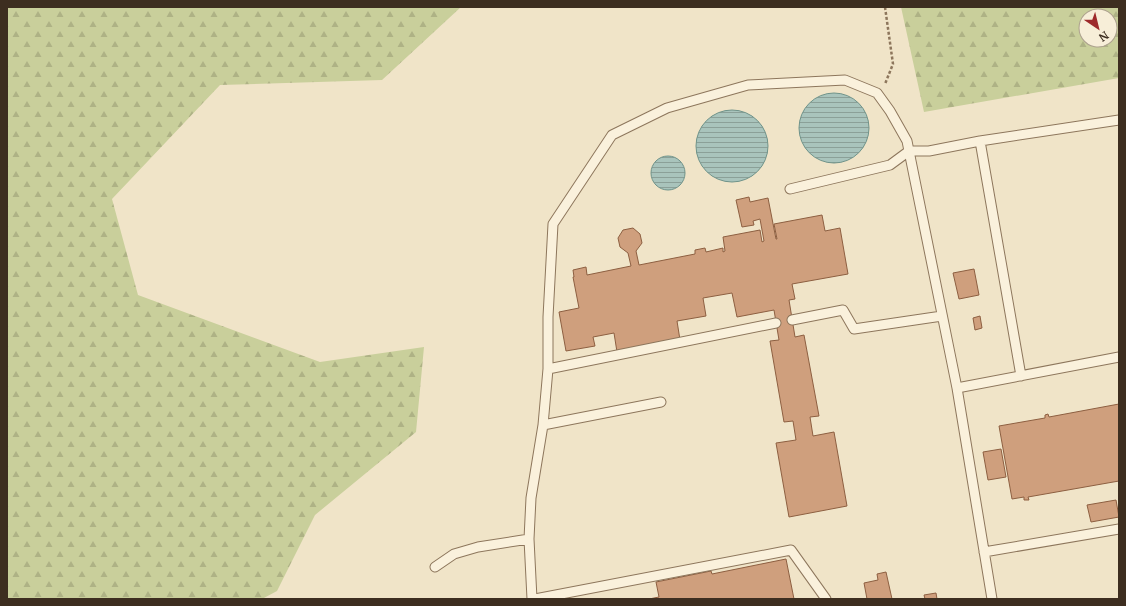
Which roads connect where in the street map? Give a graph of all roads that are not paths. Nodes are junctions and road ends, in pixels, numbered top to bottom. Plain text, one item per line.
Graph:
1 (1119, 120) edge
2 (980, 141) junction
3 (909, 151) junction
4 (790, 188) dead end
5 (942, 316) junction
6 (792, 320) dead end
7 (776, 323) dead end
8 (1119, 357) edge
9 (548, 368) junction
10 (1021, 376) junction
11 (957, 388) junction
12 (661, 402) dead end
13 (543, 425) junction
14 (1119, 529) edge
15 (529, 538) junction
16 (984, 552) junction
17 (435, 567) dead end
18 (532, 599) edge
19 (535, 599) edge
20 (826, 599) edge
21 (992, 599) edge

1 - 2 lane
2 - 3 lane
2 - 10 lane
3 - 4 lane
3 - 5 lane
3 - 9 lane
5 - 6 lane
5 - 11 lane
7 - 9 lane
8 - 10 lane
9 - 13 lane
10 - 11 lane
11 - 16 lane
12 - 13 lane
13 - 15 lane
14 - 16 lane
15 - 17 lane
15 - 18 lane
16 - 21 lane
19 - 20 lane

